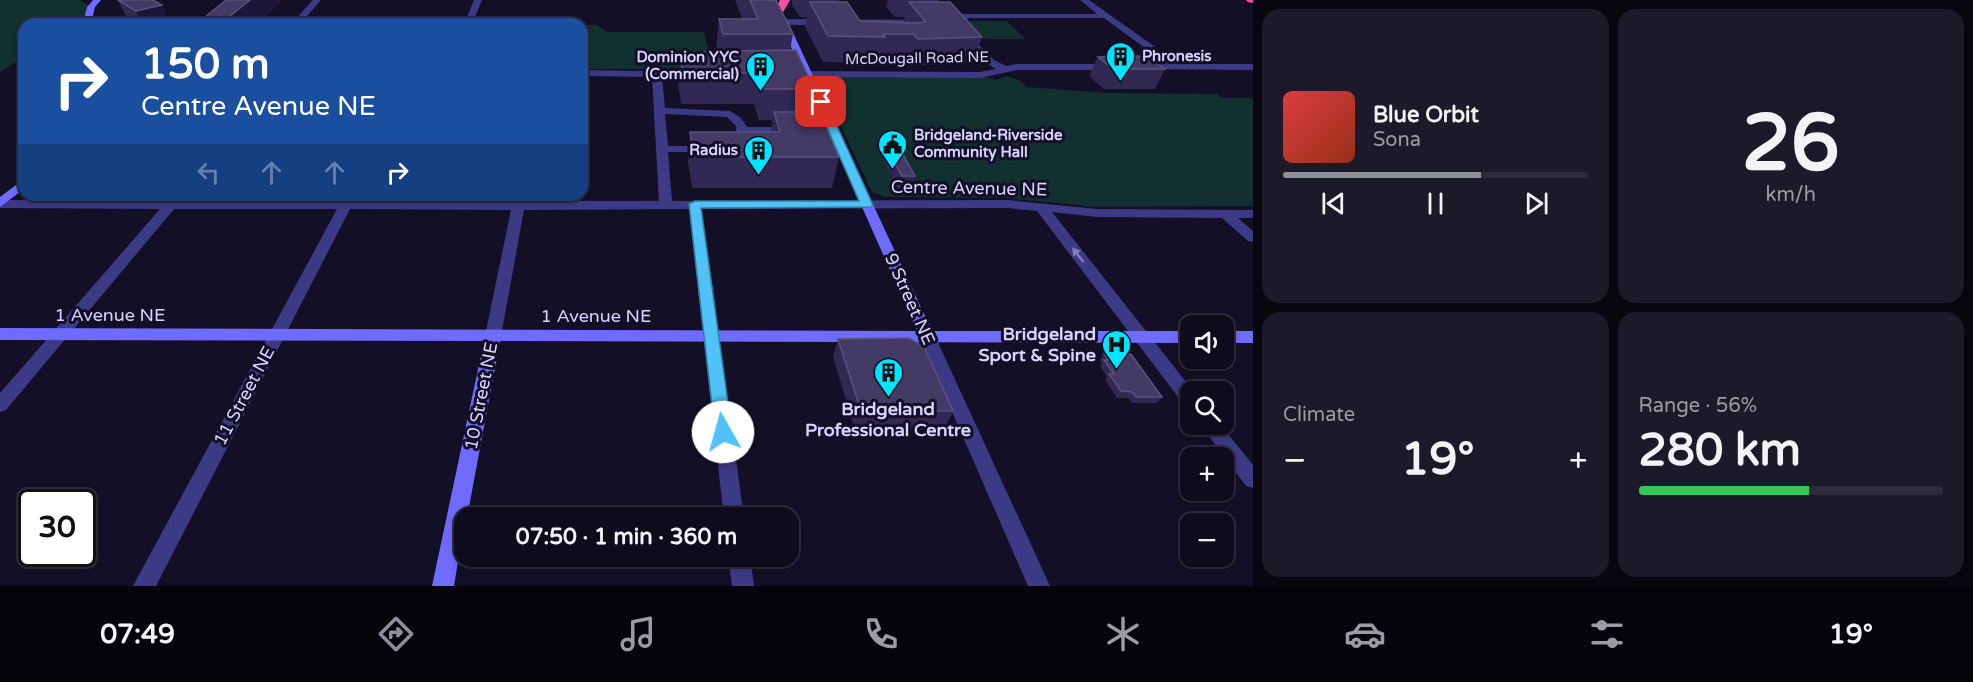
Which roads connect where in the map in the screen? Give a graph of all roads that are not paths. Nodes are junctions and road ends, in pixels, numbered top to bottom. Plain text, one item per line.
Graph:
1 (317, 0) edge
2 (478, 0) edge
3 (770, 0) edge
4 (785, 0) edge
5 (1083, 0) edge
6 (92, 2) edge
7 (1106, 16) junction
8 (781, 17) junction
9 (966, 17) junction
10 (91, 18) edge
11 (300, 18) edge
12 (470, 18) edge
13 (943, 21) junction
14 (954, 23) junction
15 (1177, 67) junction
16 (1253, 67) edge
17 (1004, 69) junction
18 (588, 73) edge
19 (657, 74) junction
20 (713, 74) edge
21 (780, 74) edge
22 (808, 74) junction
23 (660, 111) junction
24 (744, 130) junction
25 (798, 130) edge
26 (663, 149) junction
27 (18, 188) edge
28 (0, 204) edge
29 (695, 204) junction
30 (170, 205) junction
31 (666, 205) junction
32 (867, 205) junction
33 (345, 206) junction
34 (518, 206) junction
35 (1041, 207) junction
36 (1226, 214) junction
37 (1253, 214) edge
38 (1253, 238) edge
39 (0, 334) edge
40 (61, 334) junction
41 (276, 334) junction
42 (493, 336) junction
43 (711, 336) junction
44 (927, 336) junction
45 (1143, 337) junction
46 (1180, 337) edge
47 (1234, 337) edge
48 (1253, 337) edge
49 (1180, 386) edge
50 (0, 405) edge
51 (1218, 435) edge
52 (1253, 480) edge
53 (733, 507) edge
54 (740, 567) edge
55 (144, 586) edge
56 (443, 586) edge
57 (742, 586) edge
58 (1039, 586) edge

1 - 11 street
2 - 12 street
3 - 8 highway
4 - 8 highway
5 - 7 street
6 - 10 street
7 - 9 street
7 - 15 street
8 - 13 street
8 - 22 street, 9 Street NE
9 - 13 street
9 - 14 street
13 - 14 street
14 - 17 street
15 - 16 street, McDougall Road NE
15 - 17 street, McDougall Road NE
17 - 22 street, McDougall Road NE
18 - 19 street
19 - 20 street
19 - 23 street
21 - 22 street, McDougall Road NE
22 - 32 street, 9 Street NE
23 - 24 street
23 - 26 street
24 - 25 street
24 - 26 street
26 - 31 street
27 - 28 street
28 - 30 street, Centre Avenue NE
29 - 31 street, Centre Avenue NE
29 - 32 street, Centre Avenue NE
29 - 43 street
30 - 33 street, Centre Avenue NE
30 - 40 street
31 - 34 street, Centre Avenue NE
32 - 35 street, Centre Avenue NE
32 - 44 street, 9 Street NE
33 - 34 street, Centre Avenue NE
33 - 41 street, 11 Street NE
34 - 42 street, 10 Street NE
35 - 36 street, Centre Avenue NE
45 -> 35 street
36 - 37 street, Centre Avenue NE
36 - 38 street
39 - 40 street, 1 Avenue NE
40 - 41 street, 1 Avenue NE
40 - 50 street
41 - 42 street, 1 Avenue NE
41 - 55 street, 11 Street NE
42 - 43 street, 1 Avenue NE
42 - 56 street, 10 Street NE
43 - 44 street, 1 Avenue NE
43 - 53 street
44 - 45 street, 1 Avenue NE
44 - 58 street, 9 Street NE
45 - 46 street, 1 Avenue NE
45 - 49 street
47 - 48 street
51 - 52 street
54 - 57 street

